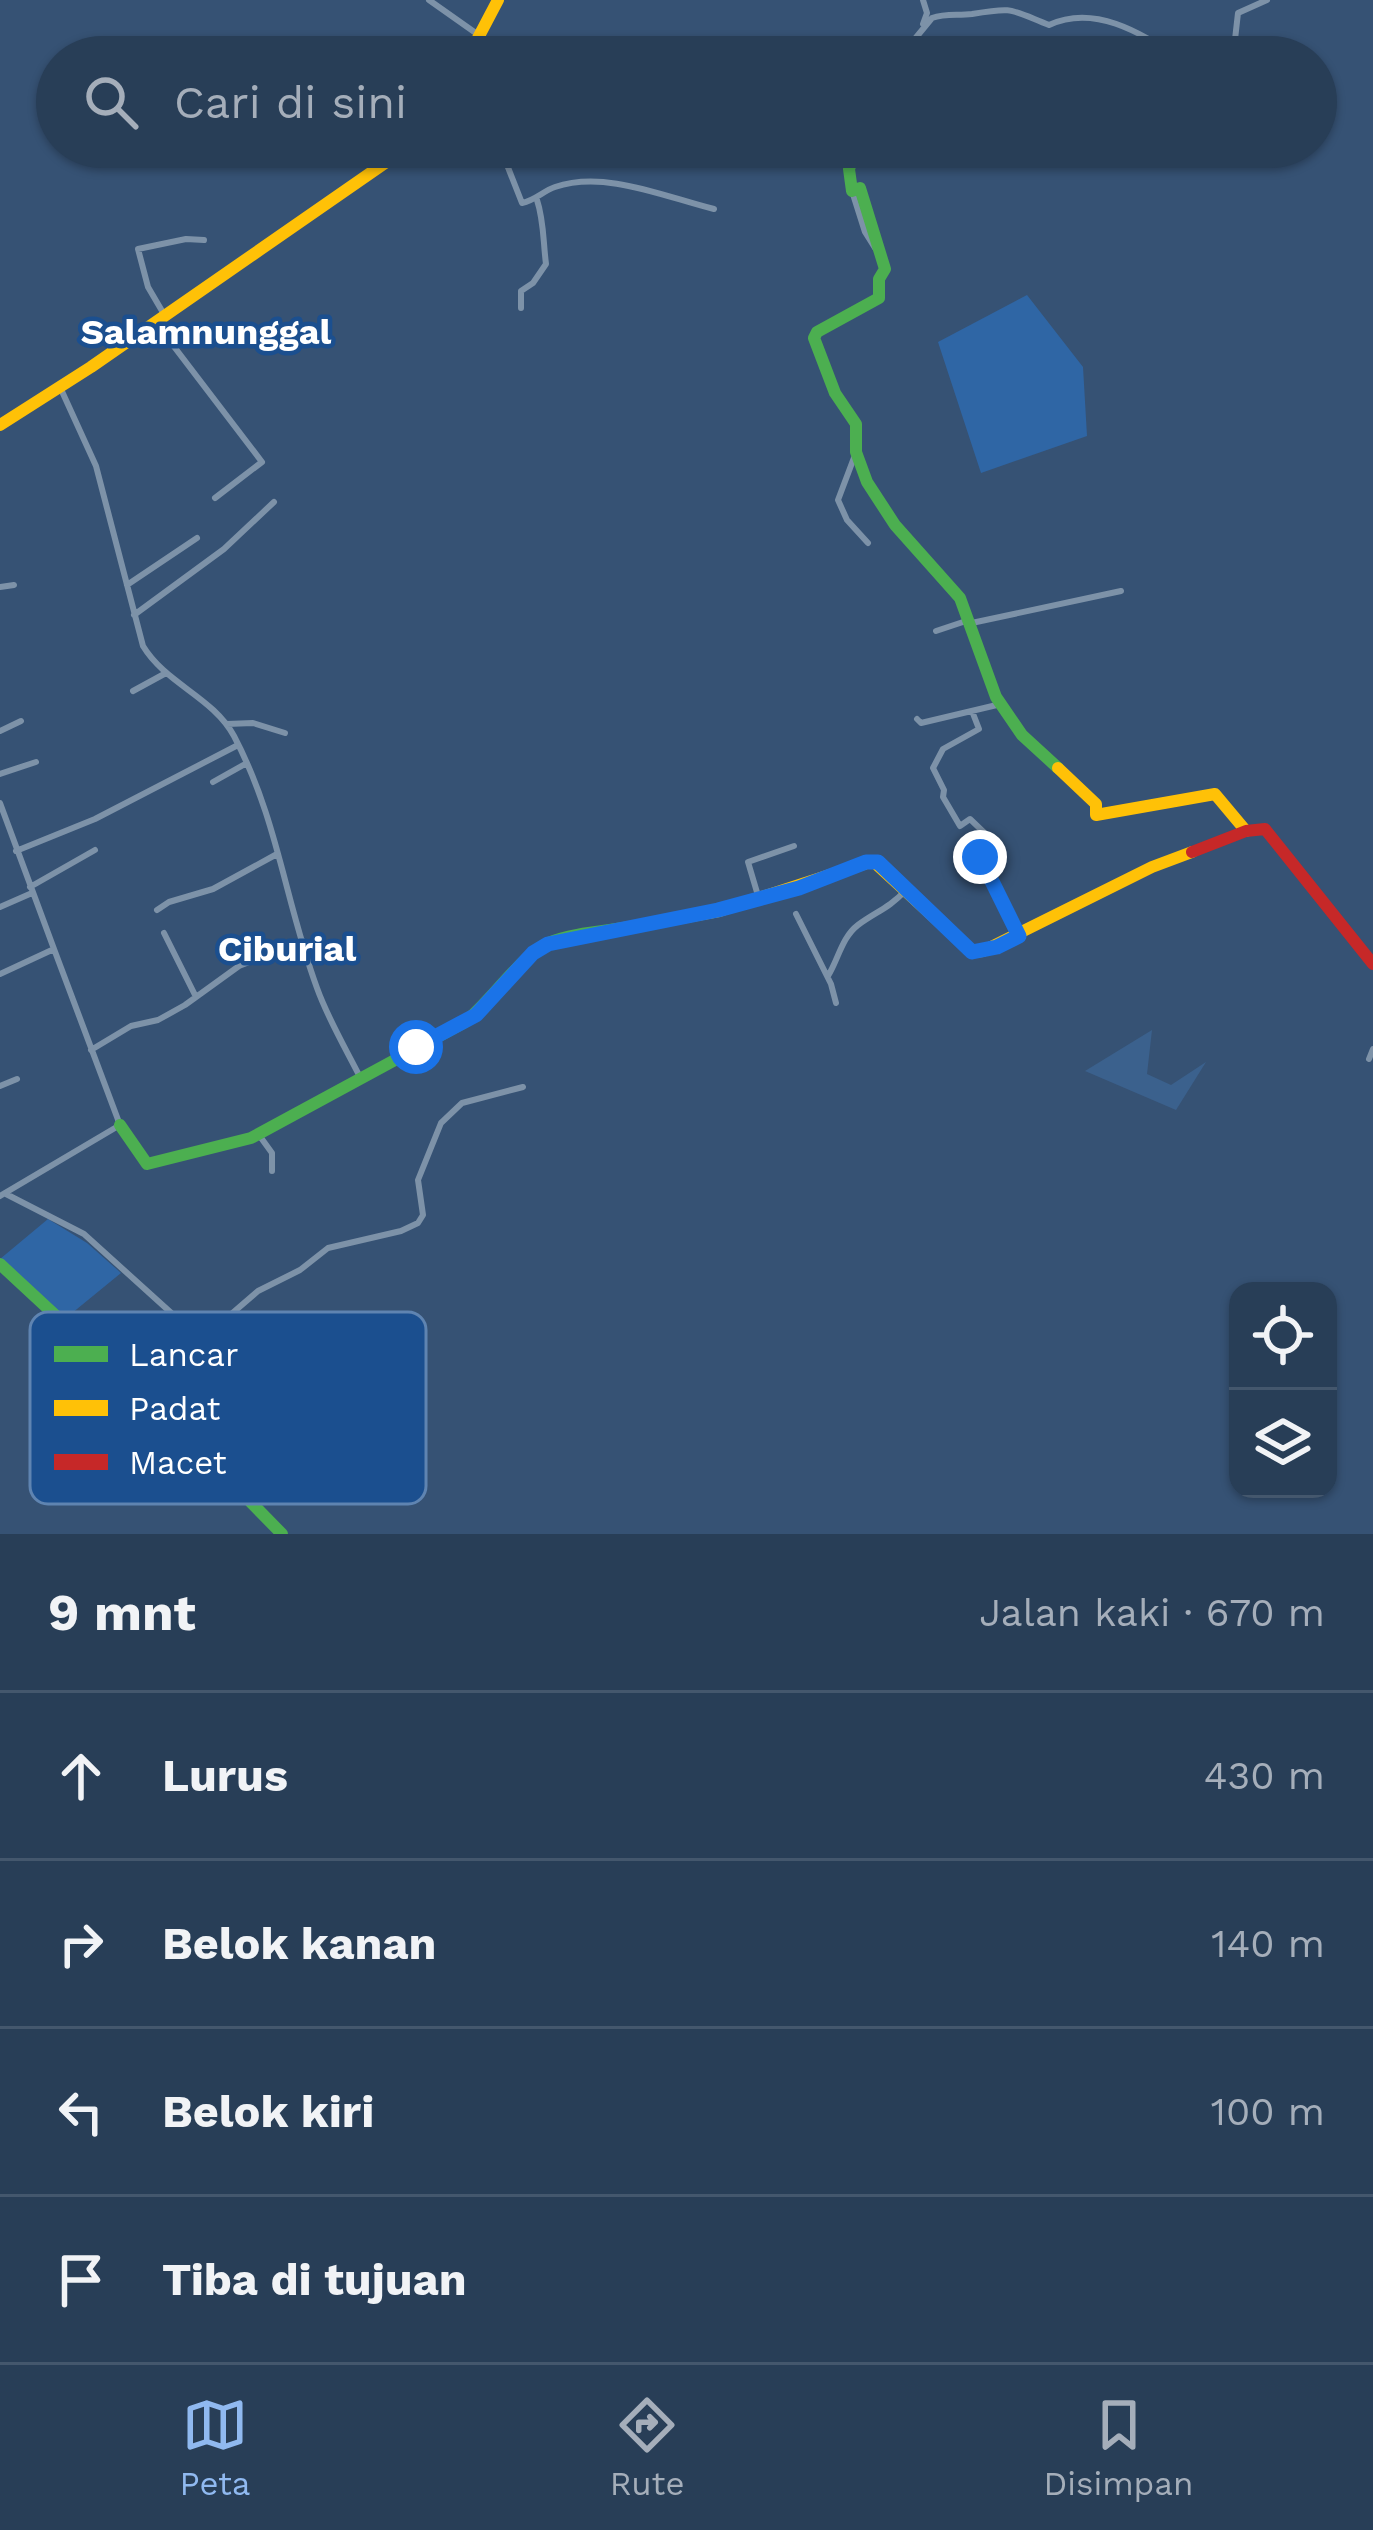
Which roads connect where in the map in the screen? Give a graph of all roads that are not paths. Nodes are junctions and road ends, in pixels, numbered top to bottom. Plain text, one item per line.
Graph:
1 (429, 0) edge
2 (498, 0) edge
3 (923, 0) edge
4 (1268, 0) edge
5 (922, 27) junction
6 (480, 36) joint
7 (915, 36) edge
8 (1138, 36) edge
9 (1235, 36) edge
10 (378, 168) edge
11 (508, 168) edge
12 (849, 168) edge
13 (537, 200) junction
14 (714, 209) dead end
15 (204, 240) dead end
16 (521, 308) dead end
17 (160, 320) junction
18 (60, 387) junction
19 (0, 425) edge
20 (856, 452) junction
21 (214, 498) dead end
22 (274, 502) dead end
23 (197, 538) dead end
24 (868, 544) dead end
25 (14, 585) dead end
26 (128, 585) junction
27 (0, 587) edge
28 (1121, 591) dead end
29 (134, 615) junction
30 (966, 623) junction
31 (936, 631) dead end
32 (166, 673) junction
33 (133, 692) dead end
34 (1001, 704) junction
35 (972, 711) junction
36 (917, 719) dead end
37 (21, 721) dead end
38 (226, 724) junction
39 (0, 731) edge
40 (285, 733) dead end
41 (238, 745) junction
42 (36, 762) dead end
43 (247, 763) junction
44 (0, 773) edge
45 (213, 782) dead end
46 (0, 803) edge
47 (1246, 831) junction
48 (794, 845) dead end
49 (95, 850) dead end
50 (16, 851) junction
51 (278, 854) junction
52 (31, 890) junction
53 (906, 890) junction
54 (759, 899) junction
55 (0, 907) edge
56 (157, 910) dead end
57 (796, 914) dead end
58 (164, 933) dead end
59 (1019, 936) junction
60 (303, 940) junction
61 (54, 949) junction
62 (1373, 964) edge
63 (0, 974) edge
64 (827, 976) junction
65 (196, 997) junction
66 (836, 1003) dead end
67 (1373, 1049) edge
68 (91, 1051) junction
69 (1369, 1059) dead end
70 (361, 1078) junction
71 (17, 1079) dead end
72 (0, 1086) edge
73 (523, 1087) dead end
74 (120, 1125) junction
75 (259, 1135) junction
76 (272, 1171) dead end
77 (2, 1195) edge
78 (0, 1264) edge
79 (52, 1312) edge
80 (170, 1312) edge
81 (234, 1312) edge
82 (251, 1504) edge
83 (282, 1534) edge

1 - 6 street
2 - 6 street
3 - 5 street
4 - 9 street
5 - 7 street
5 - 8 street
10 - 17 street
11 - 13 street
12 - 20 street
13 - 14 street
13 - 16 street
15 - 17 street
17 - 18 street
17 - 21 street
18 - 19 street
18 - 26 street
20 - 24 street
20 - 30 street
22 - 29 street
23 - 26 street
25 - 27 street
26 - 29 street
28 - 30 street
29 - 32 street
30 - 31 street
30 - 34 street
32 - 33 street
32 - 38 street
34 - 35 street
34 - 47 street
35 - 36 street
35 - 59 street
37 - 39 street
38 - 40 street
38 - 41 street
41 - 43 street
41 - 50 street
42 - 44 street
43 - 45 street
43 - 51 street
46 - 50 street
47 - 59 street
47 - 62 street
48 - 54 street
49 - 52 street
50 - 52 street
51 - 56 street
51 - 60 street
52 - 55 street
52 - 61 street
53 - 54 street
53 - 59 street
53 - 64 street
54 - 70 street
57 - 64 street
58 - 65 street
60 - 65 street
60 - 70 street
61 - 63 street
61 - 68 street
64 - 66 street
65 - 68 street
67 - 69 street
68 - 74 street
70 - 75 street
71 - 72 street
73 - 81 street
74 - 75 street
74 - 77 street
75 - 76 street
77 - 80 street
78 - 79 street
82 - 83 street

